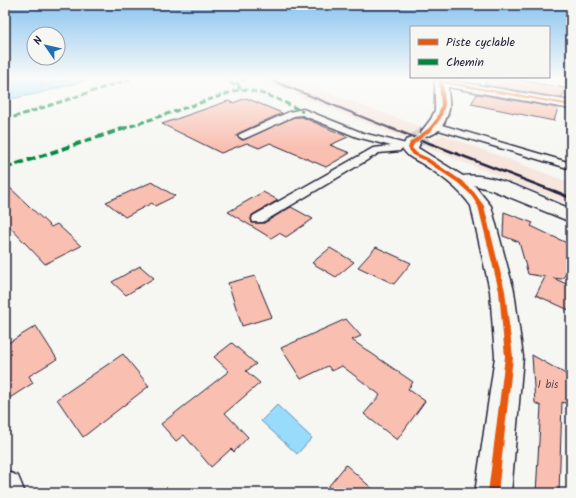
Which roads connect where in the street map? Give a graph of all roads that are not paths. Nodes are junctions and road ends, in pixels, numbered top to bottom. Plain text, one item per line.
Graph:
1 (443, 101) edge
2 (552, 101) edge
3 (571, 105) edge
4 (431, 129) joint
5 (243, 136) dead end
6 (411, 146) junction
7 (571, 166) edge
8 (460, 182) junction
9 (571, 216) edge
10 (258, 219) dead end
11 (5, 489) edge
12 (7, 493) edge
13 (493, 493) edge

1 - 4 street
2 - 3 street
4 - 7 lane
5 - 6 lane
6 - 8 street
6 - 10 lane
8 - 9 street
8 - 13 street
11 - 12 street

